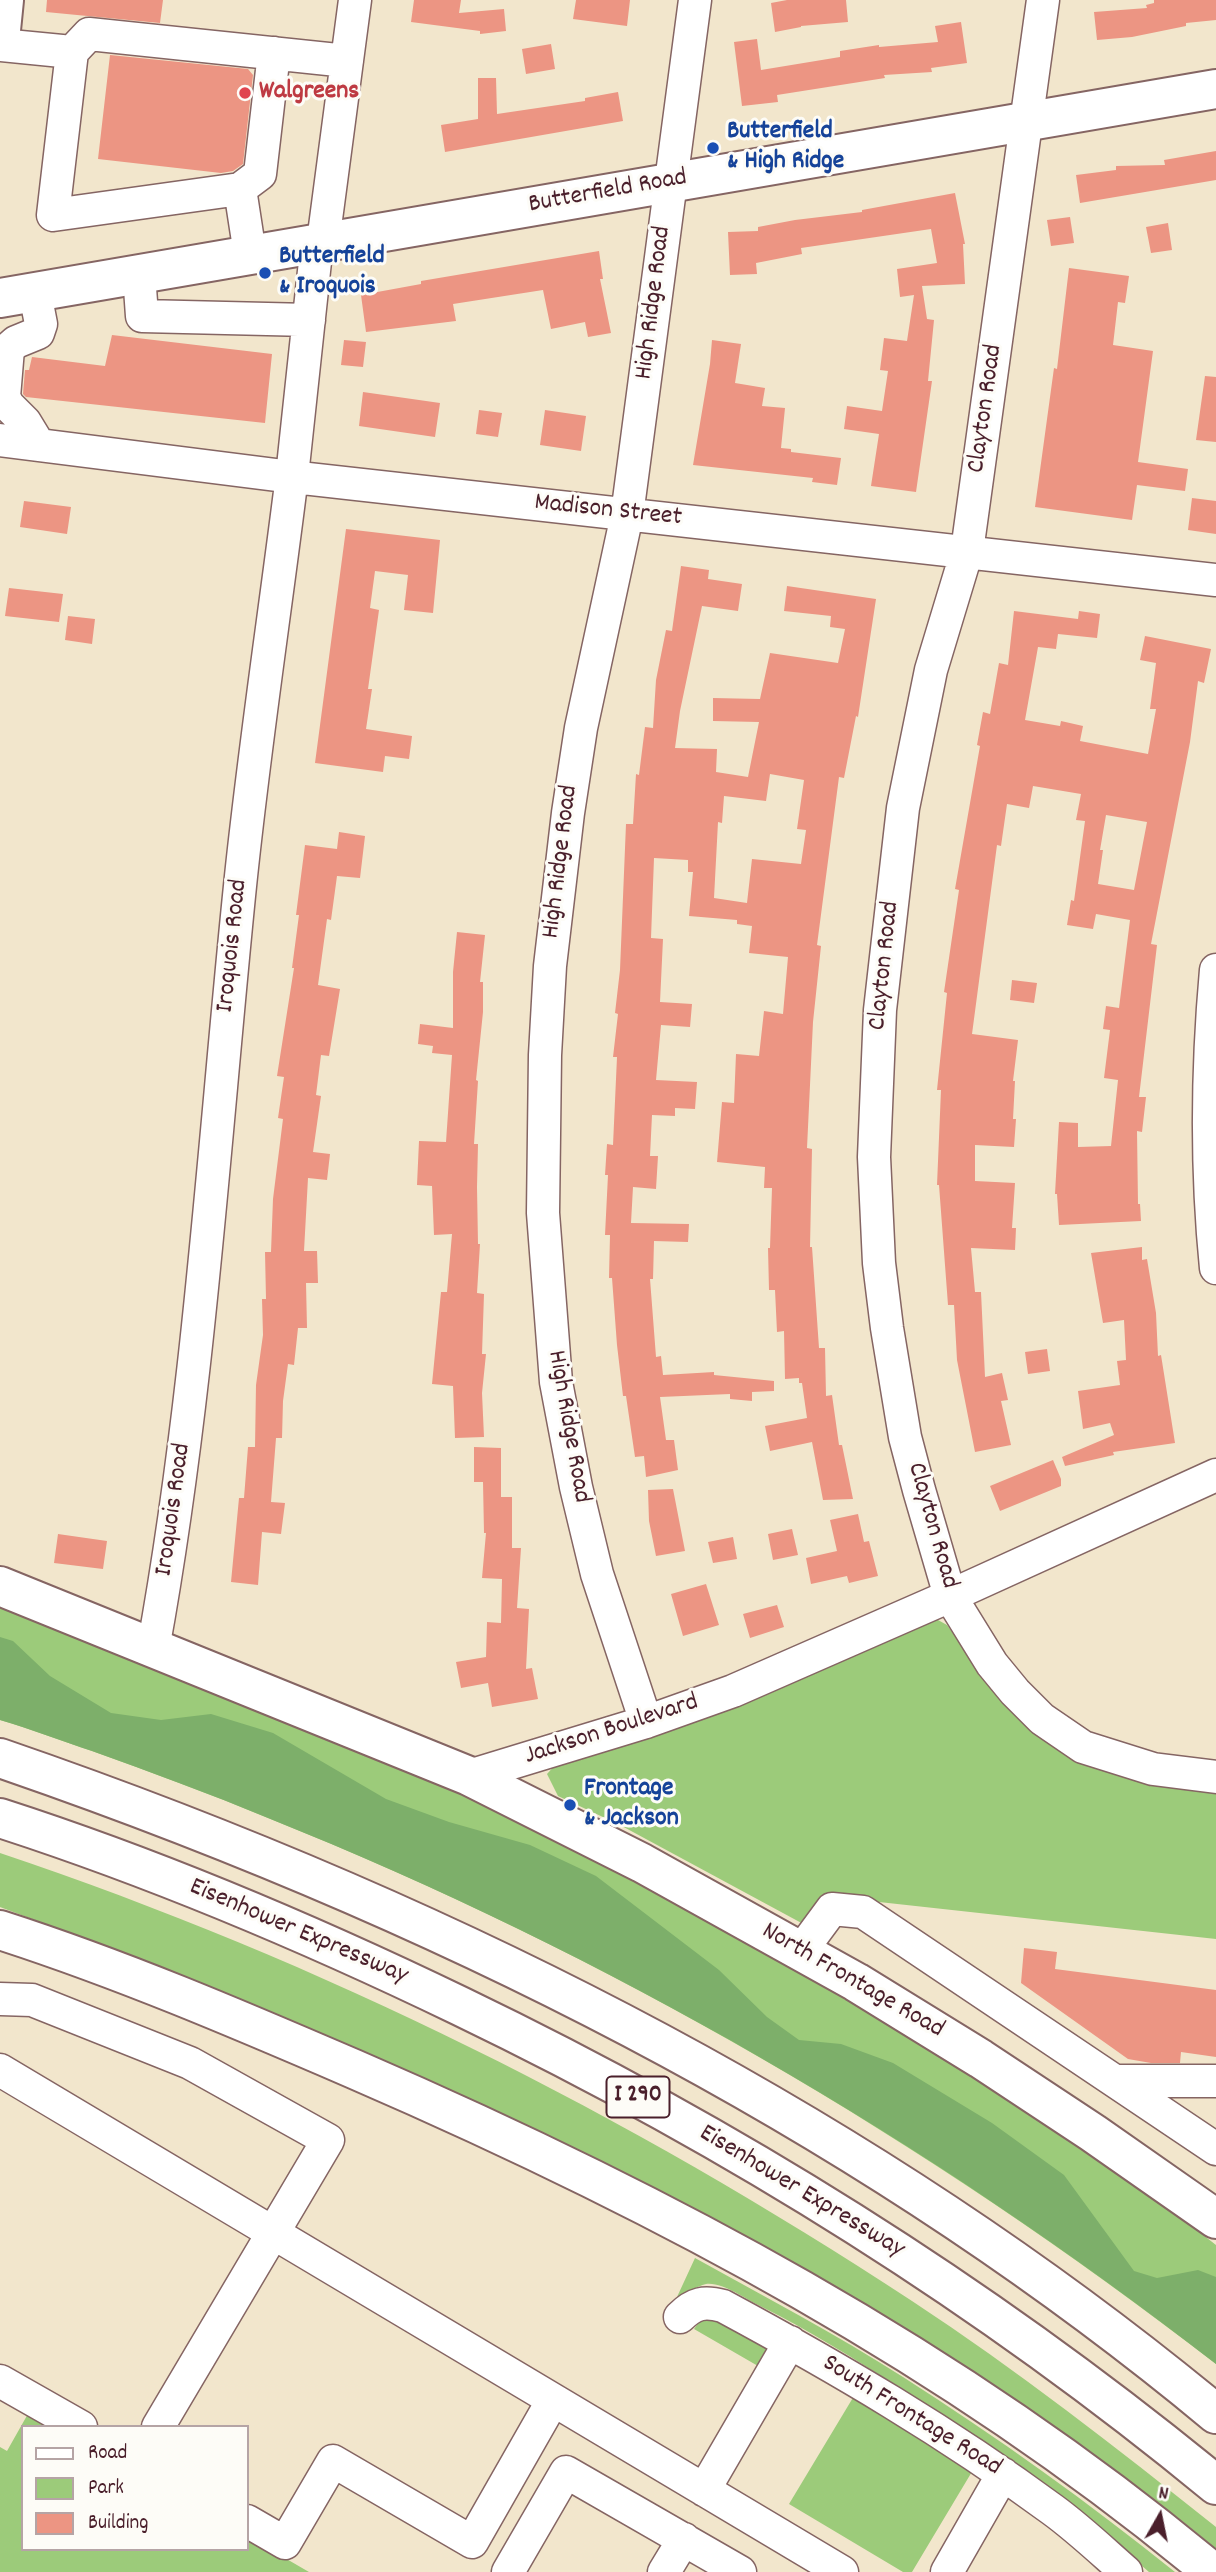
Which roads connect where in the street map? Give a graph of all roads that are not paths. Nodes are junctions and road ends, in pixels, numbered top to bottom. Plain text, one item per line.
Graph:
1 (355, 0) edge
2 (695, 0) edge
3 (1044, 0) edge
4 (2, 18) edge
5 (72, 52) junction
6 (274, 53) junction
7 (347, 61) junction
8 (1216, 89) edge
9 (1028, 121) junction
10 (670, 183) junction
11 (240, 189) junction
12 (320, 242) junction
13 (250, 254) junction
14 (139, 274) junction
15 (17, 295) edge
16 (309, 320) junction
17 (0, 440) edge
18 (39, 445) junction
19 (292, 477) junction
20 (627, 514) junction
21 (967, 551) junction
22 (1216, 580) edge
23 (1216, 970) edge
24 (1216, 1268) edge
25 (1216, 1475) edge
26 (0, 1587) edge
27 (950, 1597) junction
28 (153, 1649) junction
29 (646, 1722) junction
30 (0, 1758) edge
31 (469, 1776) junction
32 (1216, 1777) edge
33 (0, 1818) edge
34 (0, 1930) edge
35 (801, 1951) junction
36 (0, 1999) edge
37 (0, 2070) edge
38 (1115, 2081) junction
39 (1216, 2081) edge
40 (1216, 2149) edge
41 (1216, 2219) edge
42 (273, 2233) junction
43 (680, 2317) dead end
44 (790, 2342) junction
45 (0, 2381) edge
46 (553, 2400) junction
47 (1216, 2414) edge
48 (77, 2425) edge
49 (159, 2425) edge
50 (1003, 2474) junction
51 (1216, 2485) edge
52 (704, 2490) junction
53 (248, 2522) edge
54 (684, 2539) junction
55 (508, 2572) edge
56 (664, 2572) edge
57 (740, 2572) edge
58 (842, 2572) edge
59 (947, 2572) edge
60 (1126, 2572) edge
61 (1212, 2572) edge

1 - 7 street, Iroquois Road
2 - 10 street, High Ridge Road
3 - 9 street, Clayton Road
4 - 5 street
5 - 6 street
5 - 11 street
6 - 7 street
6 - 11 street
7 - 12 street, Iroquois Road
8 - 9 main road, Butterfield Road
9 - 10 main road, Butterfield Road
9 - 21 street, Clayton Road
10 - 12 main road, Butterfield Road
10 - 20 street, High Ridge Road
11 - 13 street
12 - 13 main road, Butterfield Road
12 - 16 street, Iroquois Road
13 - 14 main road, Butterfield Road
14 - 15 main road, Butterfield Road
14 - 16 street
15 - 18 street
16 - 19 street, Iroquois Road
17 - 18 street, Madison Street
18 - 19 street, Madison Street
19 - 20 street, Madison Street
19 - 28 street, Iroquois Road
20 - 21 street, Madison Street
20 - 29 street, High Ridge Road
21 - 22 street, Madison Street
21 - 27 street, Clayton Road
23 - 24 street
25 - 27 street, Jackson Boulevard
26 - 28 main road
27 - 29 street, Jackson Boulevard
27 - 32 street, Clayton Road
28 - 31 main road
29 - 31 street, Jackson Boulevard
30 - 47 main road, I 290
31 - 35 main road, North Frontage Road
33 - 51 main road, Eisenhower Expressway / I 290
34 - 61 main road
35 - 38 street
35 - 41 main road, North Frontage Road
36 - 42 street
37 - 42 street
38 - 39 street
38 - 40 street
42 - 46 street
42 - 49 street
43 - 44 street, South Frontage Road
44 - 50 street, South Frontage Road
44 - 52 street
45 - 48 street
46 - 52 street
46 - 53 street
50 - 59 street
50 - 60 street, South Frontage Road
52 - 58 street
54 - 55 street
54 - 56 street
54 - 57 street

